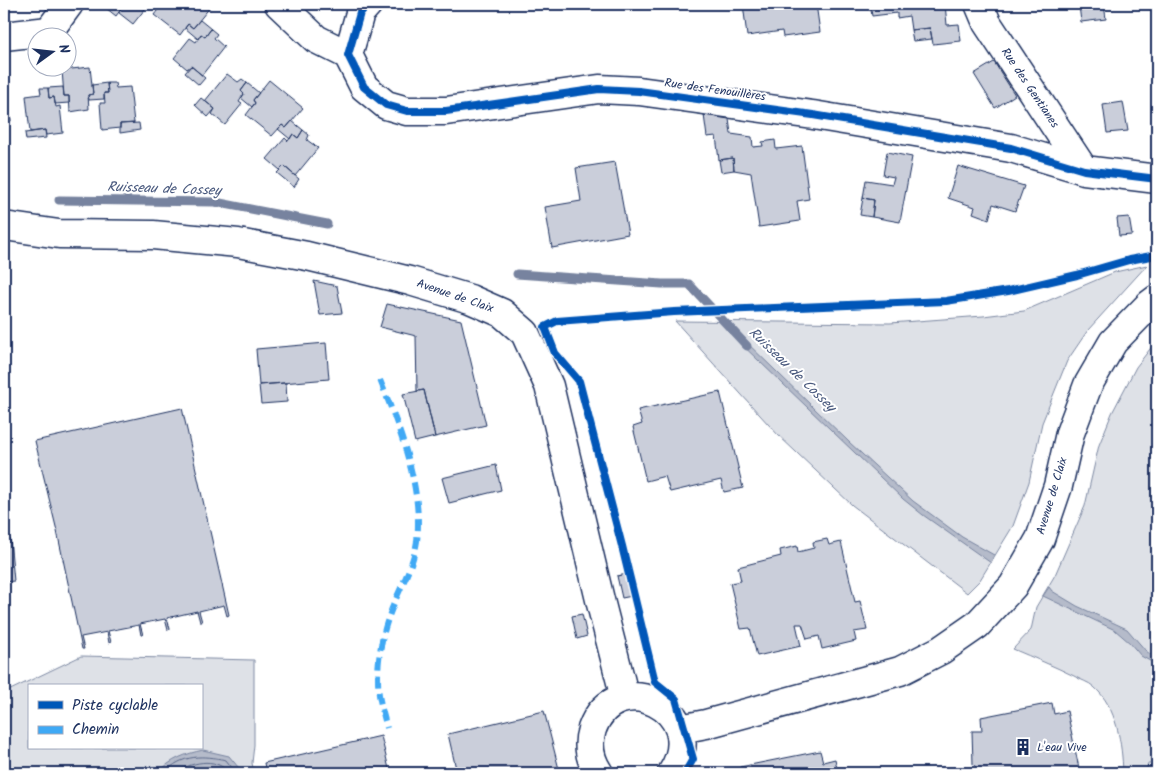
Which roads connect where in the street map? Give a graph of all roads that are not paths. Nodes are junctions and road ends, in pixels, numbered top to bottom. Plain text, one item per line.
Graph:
1 (69, 4) edge
2 (279, 4) edge
3 (368, 4) edge
4 (979, 4) edge
5 (4, 36) edge
6 (348, 55) junction
7 (1084, 170) junction
8 (1157, 179) edge
9 (4, 226) edge
10 (1157, 299) edge
11 (625, 698) junction
12 (680, 730) junction
13 (599, 773) edge
14 (672, 773) edge

1 - 5 main road
2 - 6 main road
3 - 6 main road
4 - 7 main road, Rue des Gentianes
6 - 7 main road, Rue des Fenouillères
7 - 8 main road, Rue des Fenouillères
9 - 11 main road, Avenue de Claix
10 - 12 main road, Avenue de Claix
11 - 12 main road
11 - 13 main road
12 - 14 main road

